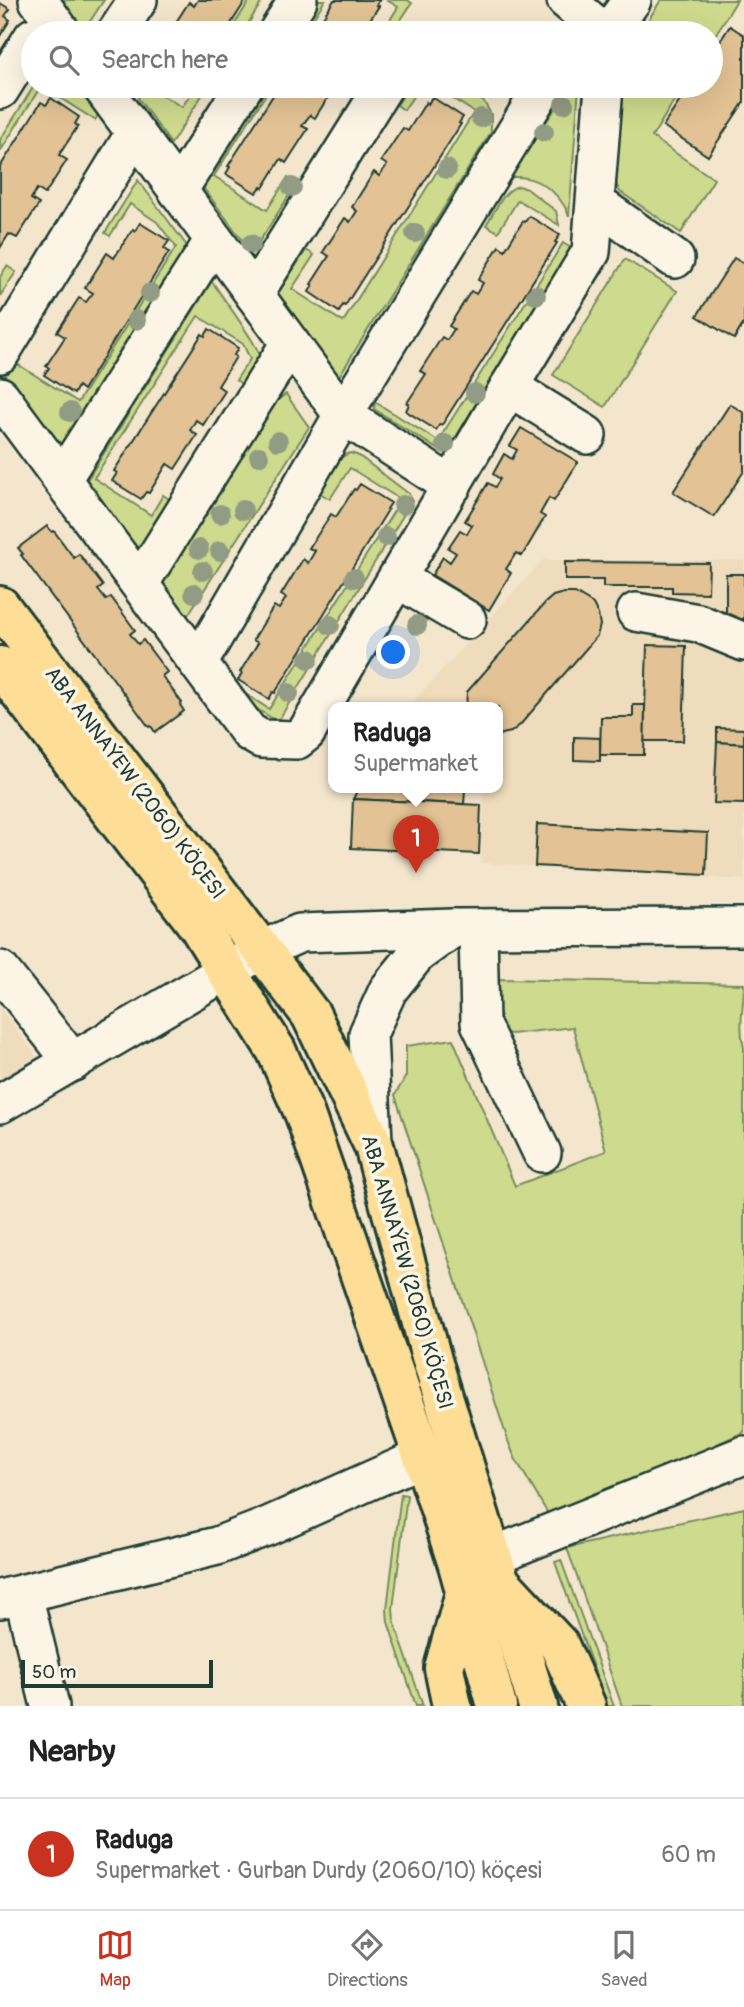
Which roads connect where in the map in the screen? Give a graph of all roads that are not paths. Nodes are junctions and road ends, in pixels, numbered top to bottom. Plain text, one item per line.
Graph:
1 (138, 0) edge
2 (298, 0) edge
3 (566, 0) edge
4 (632, 0) edge
5 (124, 21) edge
6 (285, 21) edge
7 (592, 21) edge
8 (616, 21) edge
9 (21, 57) edge
10 (0, 90) edge
11 (110, 98) edge
12 (236, 98) edge
13 (376, 98) edge
14 (537, 98) edge
15 (603, 98) edge
16 (135, 133) junction
17 (178, 191) junction
18 (596, 203) junction
19 (214, 240) junction
20 (675, 259) dead end
21 (254, 294) junction
22 (290, 343) junction
23 (0, 354) edge
24 (509, 387) junction
25 (0, 396) edge
26 (343, 415) junction
27 (587, 435) dead end
28 (62, 479) junction
29 (452, 486) junction
30 (398, 579) junction
31 (140, 583) junction
32 (0, 606) edge
33 (636, 612) dead end
34 (467, 620) dead end
35 (744, 642) edge
36 (198, 662) junction
37 (0, 666) edge
38 (466, 928) junction
39 (744, 928) edge
40 (262, 950) junction
41 (0, 970) edge
42 (227, 971) junction
43 (73, 1062) junction
44 (0, 1104) edge
45 (374, 1146) junction
46 (542, 1153) dead end
47 (744, 1455) edge
48 (423, 1457) junction
49 (480, 1574) junction
50 (11, 1596) edge
51 (50, 1706) edge
52 (452, 1706) edge
53 (496, 1706) edge
54 (538, 1706) edge
55 (586, 1706) edge

1 - 5 street
2 - 6 street
3 - 7 street
4 - 8 street
9 - 10 street
11 - 16 street
12 - 17 street
13 - 21 street
14 - 26 street
15 - 18 street
16 - 17 street
16 - 23 street
17 - 19 street
18 - 20 street
18 - 24 street
19 - 21 street
19 - 28 street
21 - 22 street
22 - 26 street
22 - 31 street
24 - 27 street
24 - 29 street
25 - 28 street
26 - 29 street
26 - 36 street
28 - 31 street
29 - 30 street
30 - 34 street
30 - 36 street
31 - 36 street
32 - 40 main road, ABA ANNAÝEW (2060) KÖÇESI
33 - 35 street
37 - 42 main road, ABA ANNAÝEW (2060) KÖÇESI
38 - 39 street
38 - 40 street
38 - 45 street
38 - 46 street
40 - 42 street
40 - 45 main road, ABA ANNAÝEW (2060) KÖÇESI
41 - 43 street
42 - 43 street
42 - 48 main road, ABA ANNAÝEW (2060) KÖÇESI
43 - 44 street
45 - 49 main road, ABA ANNAÝEW (2060) KÖÇESI
47 - 49 street
48 - 49 main road, ABA ANNAÝEW (2060) KÖÇESI
48 - 50 street
49 - 52 main road
49 - 53 main road, ABA ANNAÝEW (2060) KÖÇESI
49 - 54 main road, ABA ANNAÝEW (2060) KÖÇESI
49 - 55 main road
50 - 51 street

